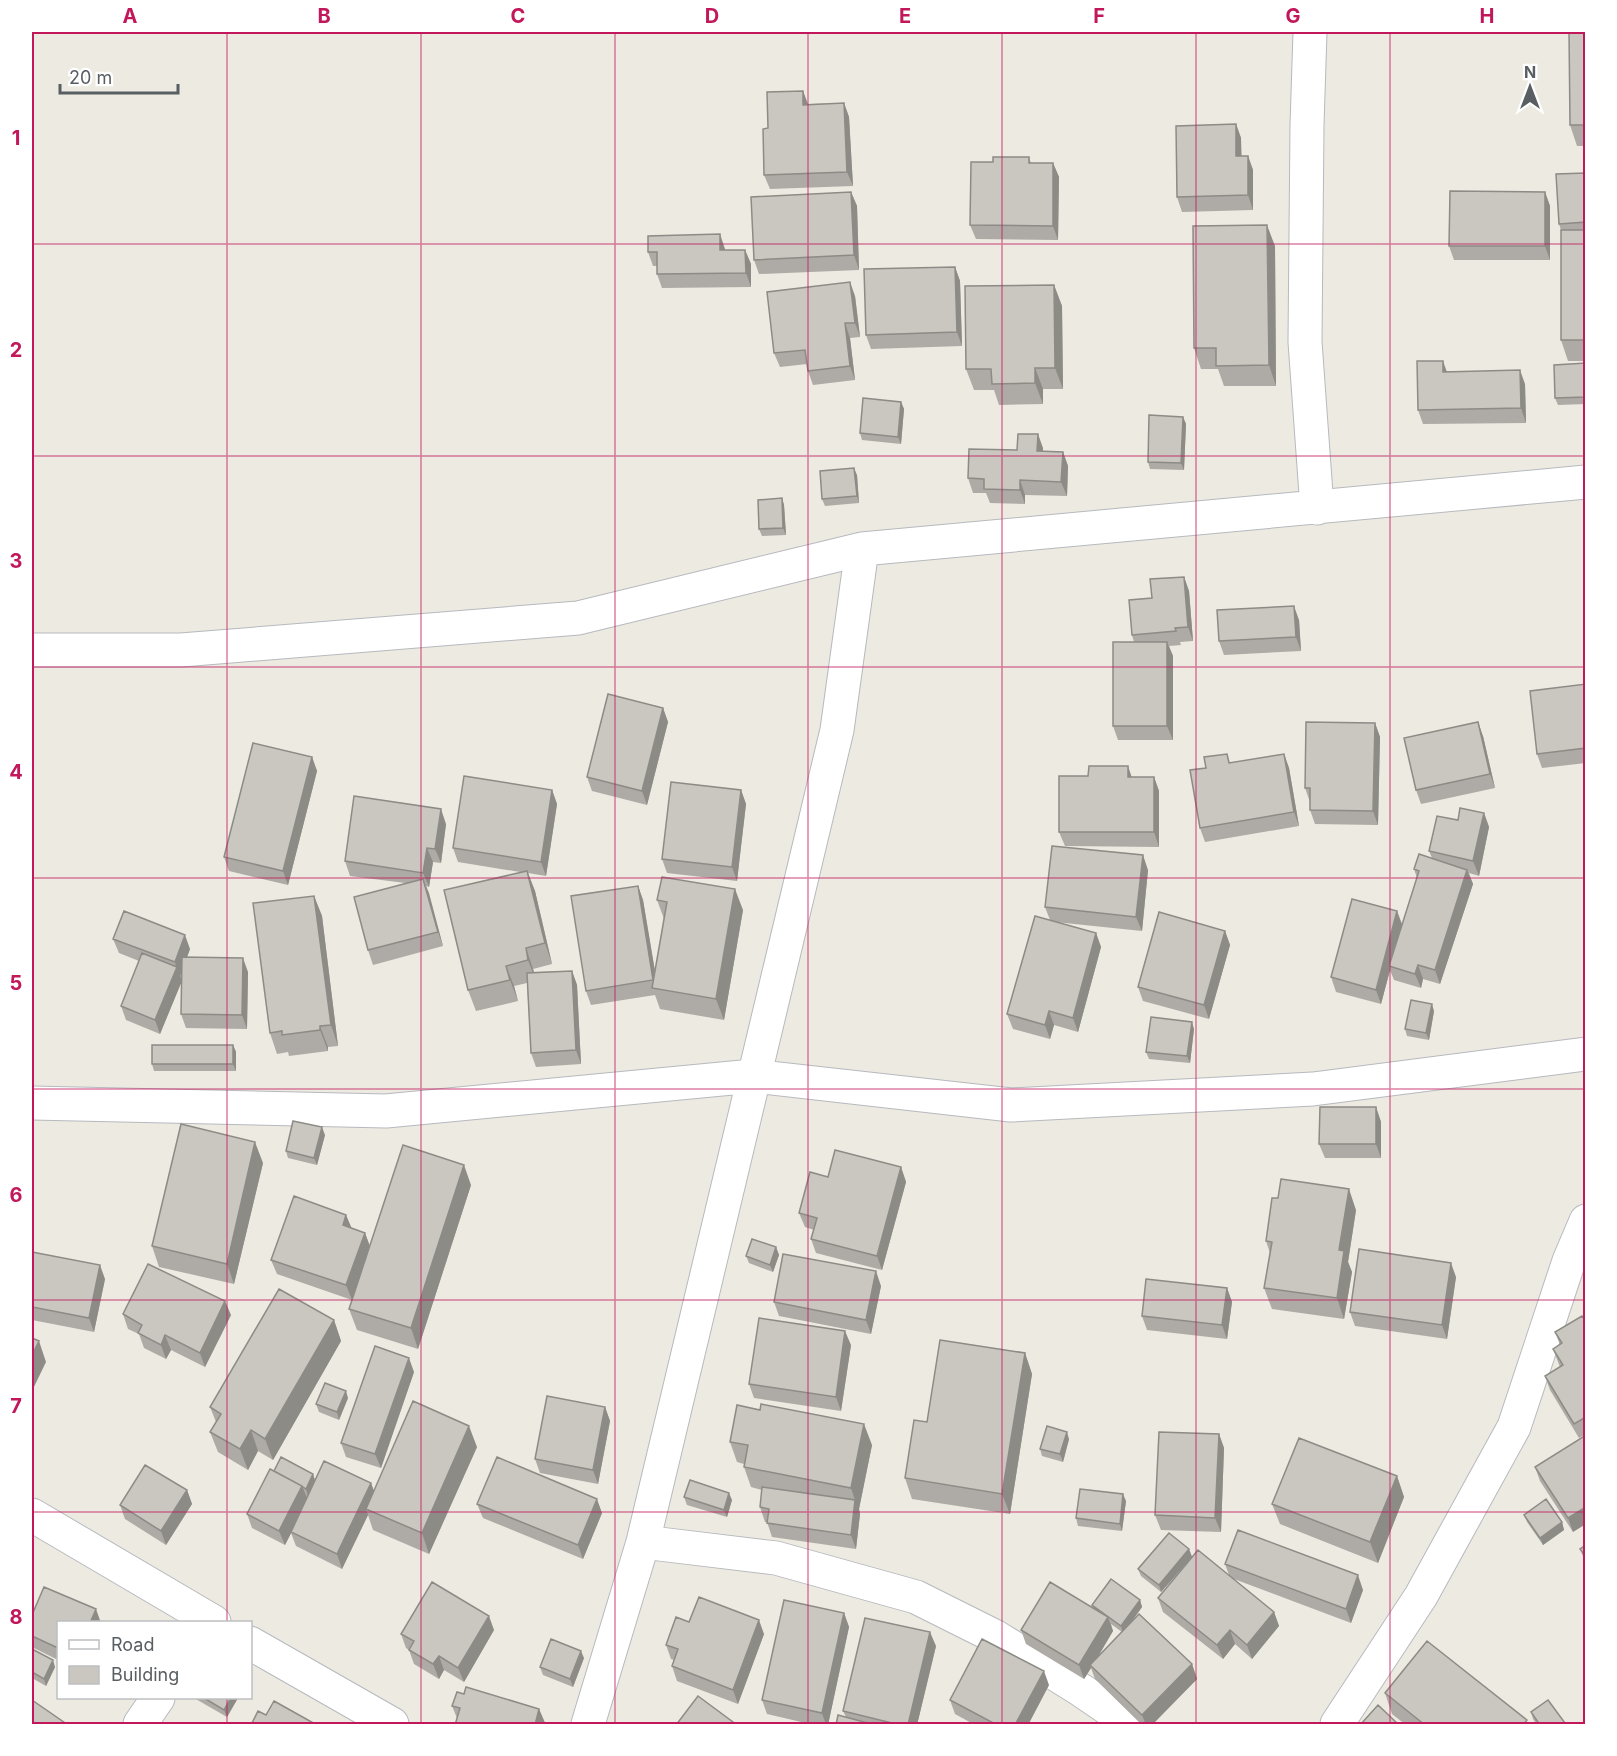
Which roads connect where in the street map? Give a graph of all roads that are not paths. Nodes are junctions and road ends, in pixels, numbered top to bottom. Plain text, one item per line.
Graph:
1 (1310, 32) edge
2 (1586, 482) edge
3 (1317, 508) junction
4 (862, 549) junction
5 (32, 650) edge
6 (1586, 1054) edge
7 (753, 1076) junction
8 (32, 1103) edge
9 (1586, 1221) edge
10 (32, 1515) edge
11 (643, 1542) junction
12 (209, 1621) edge
13 (252, 1644) edge
14 (157, 1699) edge
15 (140, 1725) edge
16 (392, 1725) edge
17 (588, 1725) edge
18 (1131, 1725) edge
19 (1337, 1725) edge

1 - 3 street
2 - 3 street
3 - 4 street
4 - 5 street
4 - 7 street
6 - 7 street
7 - 8 street
7 - 11 street
9 - 19 street
10 - 12 street
11 - 17 street
11 - 18 street
13 - 16 street
14 - 15 street

